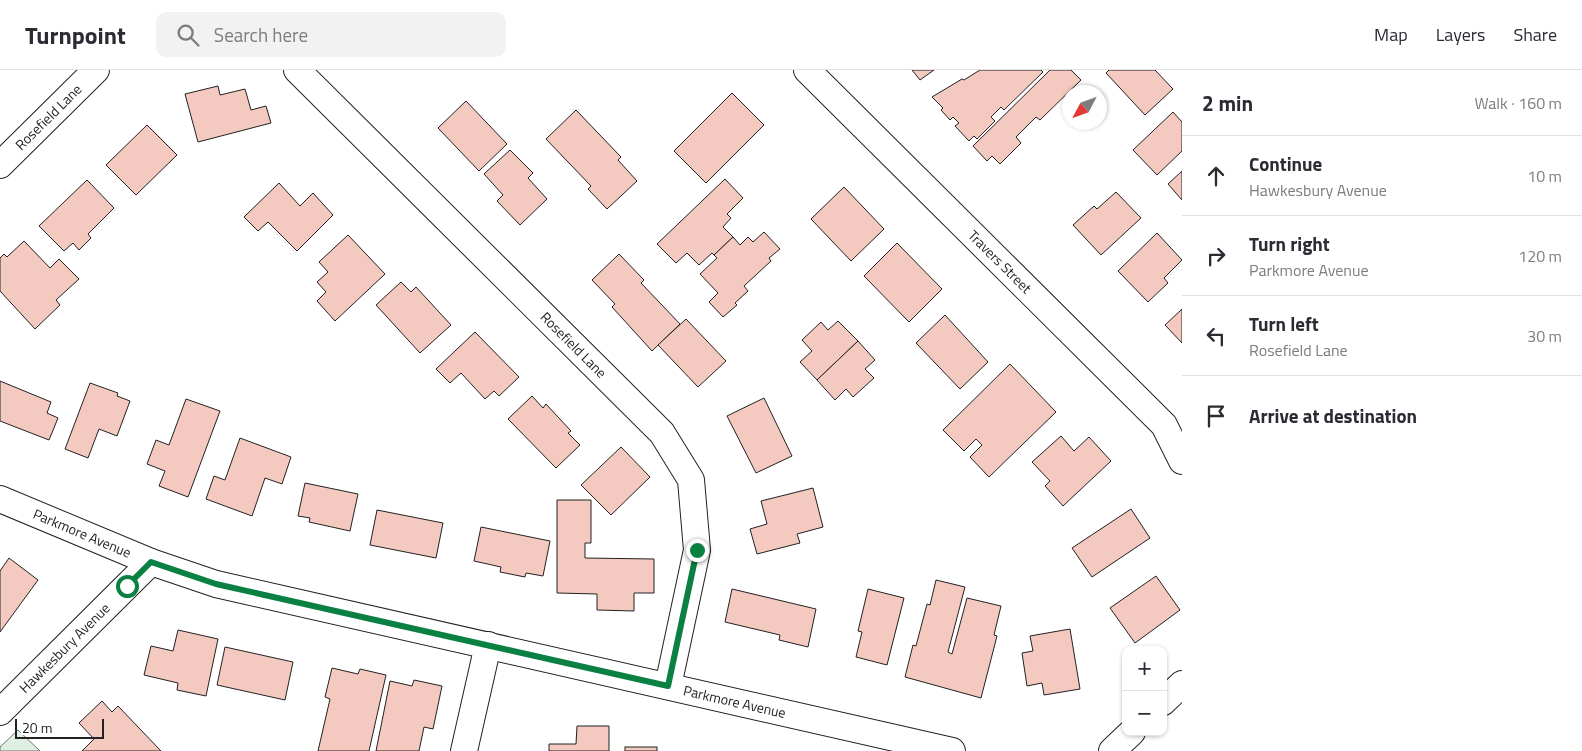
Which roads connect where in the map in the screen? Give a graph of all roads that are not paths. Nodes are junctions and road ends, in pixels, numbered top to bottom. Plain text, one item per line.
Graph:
1 (96, 70) edge
2 (297, 70) edge
3 (807, 70) edge
4 (0, 165) edge
5 (1182, 462) edge
6 (0, 498) edge
7 (151, 562) junction
8 (488, 645) junction
9 (1182, 684) edge
10 (668, 686) junction
11 (1167, 698) edge
12 (0, 712) edge
13 (1128, 736) edge
14 (464, 751) edge
15 (952, 751) edge
16 (1112, 751) edge

1 - 4 street, Rosefield Lane
2 - 10 street, Rosefield Lane
3 - 5 street, Travers Street
6 - 7 street, Parkmore Avenue
7 - 8 street, Parkmore Avenue
7 - 12 street, Hawkesbury Avenue
8 - 10 street, Parkmore Avenue
8 - 14 street
9 - 11 street
10 - 15 street, Parkmore Avenue
13 - 16 street

